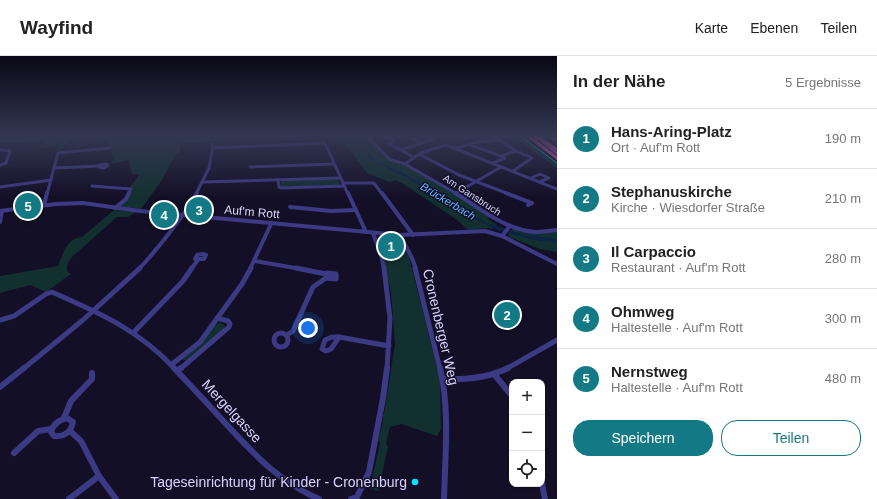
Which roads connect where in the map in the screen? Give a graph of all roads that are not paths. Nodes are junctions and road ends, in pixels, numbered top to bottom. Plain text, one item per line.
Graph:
1 (8, 157) edge
2 (57, 157) edge
3 (210, 157) edge
4 (331, 157) edge
5 (388, 157) edge
6 (413, 157) edge
7 (424, 157) edge
8 (477, 157) edge
9 (502, 157) edge
10 (529, 157) edge
11 (493, 163) junction
12 (334, 164) junction
13 (404, 164) junction
14 (0, 165) edge
15 (99, 166) dead end
16 (501, 166) junction
17 (250, 167) dead end
18 (54, 168) junction
19 (513, 171) junction
20 (341, 178) junction
21 (530, 178) junction
22 (51, 180) junction
23 (278, 180) junction
24 (203, 182) junction
25 (477, 182) junction
26 (539, 182) junction
27 (344, 185) junction
28 (92, 186) dead end
29 (0, 187) edge
30 (557, 189) edge
31 (456, 193) junction
32 (44, 205) junction
33 (528, 205) dead end
34 (290, 207) dead end
35 (115, 208) junction
36 (356, 210) junction
37 (1, 211) edge
38 (184, 215) junction
39 (0, 222) edge
40 (271, 224) junction
41 (509, 227) junction
42 (557, 230) edge
43 (366, 232) junction
44 (373, 233) junction
45 (400, 235) junction
46 (413, 235) junction
47 (502, 235) junction
48 (198, 260) dead end
49 (255, 261) junction
50 (557, 264) edge
51 (94, 310) junction
52 (218, 318) junction
53 (0, 320) edge
54 (134, 332) junction
55 (286, 335) dead end
56 (338, 337) dead end
57 (557, 340) edge
58 (389, 346) junction
59 (172, 365) junction
60 (177, 371) junction
61 (92, 373) dead end
62 (494, 374) junction
63 (443, 379) junction
64 (0, 387) edge
65 (509, 392) edge
66 (64, 418) junction
67 (51, 429) junction
68 (70, 431) junction
69 (14, 453) dead end
70 (99, 476) junction
71 (543, 487) edge
72 (356, 498) edge
73 (69, 499) edge
74 (116, 499) edge
75 (319, 499) edge
76 (444, 499) edge
77 (545, 499) edge

1 - 14 street
2 - 18 street
3 - 24 street
4 - 12 street
5 - 13 street, Am Gansbruch
6 - 13 street
7 - 25 street
8 - 11 street
9 - 11 street
10 - 19 street
11 - 16 street
12 - 17 street
12 - 20 street
13 - 31 street, Am Gansbruch
15 - 18 street
16 - 19 street
16 - 25 street
18 - 22 street
19 - 21 street
20 - 23 street
20 - 27 street
21 - 26 street
21 - 26 street
22 - 29 street
22 - 32 street
23 - 24 street
23 - 27 street
24 - 38 street
25 - 31 street
25 - 33 street
26 - 30 street
27 - 36 street
27 - 46 street
28 - 35 street
31 - 41 street, Am Gansbruch
32 - 35 street, Auf'm Rott
32 - 37 street, Auf'm Rott
34 - 36 street
35 - 38 street, Auf'm Rott
36 - 43 street
37 - 39 street
38 - 40 street, Auf'm Rott
38 - 51 street
40 - 43 street, Auf'm Rott
40 - 49 street
41 - 42 street, Am Gansbruch
41 - 47 street, Am Gansbruch
43 - 44 street, Auf'm Rott
44 - 45 street, Auf'm Rott
44 - 58 street
45 - 46 street, Auf'm Rott
45 - 63 street, Cronenberger Weg
46 - 47 street, Auf'm Rott
47 - 50 street, Auf'm Rott
48 - 54 street
49 - 52 street
49 - 55 street
51 - 53 street, Mergelgasse
51 - 54 street, Mergelgasse
51 - 64 street
52 - 59 street
52 - 60 street
54 - 59 street, Mergelgasse
56 - 58 street
57 - 62 street
58 - 72 street
59 - 60 street, Mergelgasse
60 - 75 street, Mergelgasse
61 - 66 street
62 - 63 street
62 - 65 street
63 - 76 street, Cronenberger Weg
66 - 67 street
66 - 68 street
67 - 68 street
67 - 69 street
68 - 70 street
70 - 73 street
70 - 74 street
71 - 77 street

